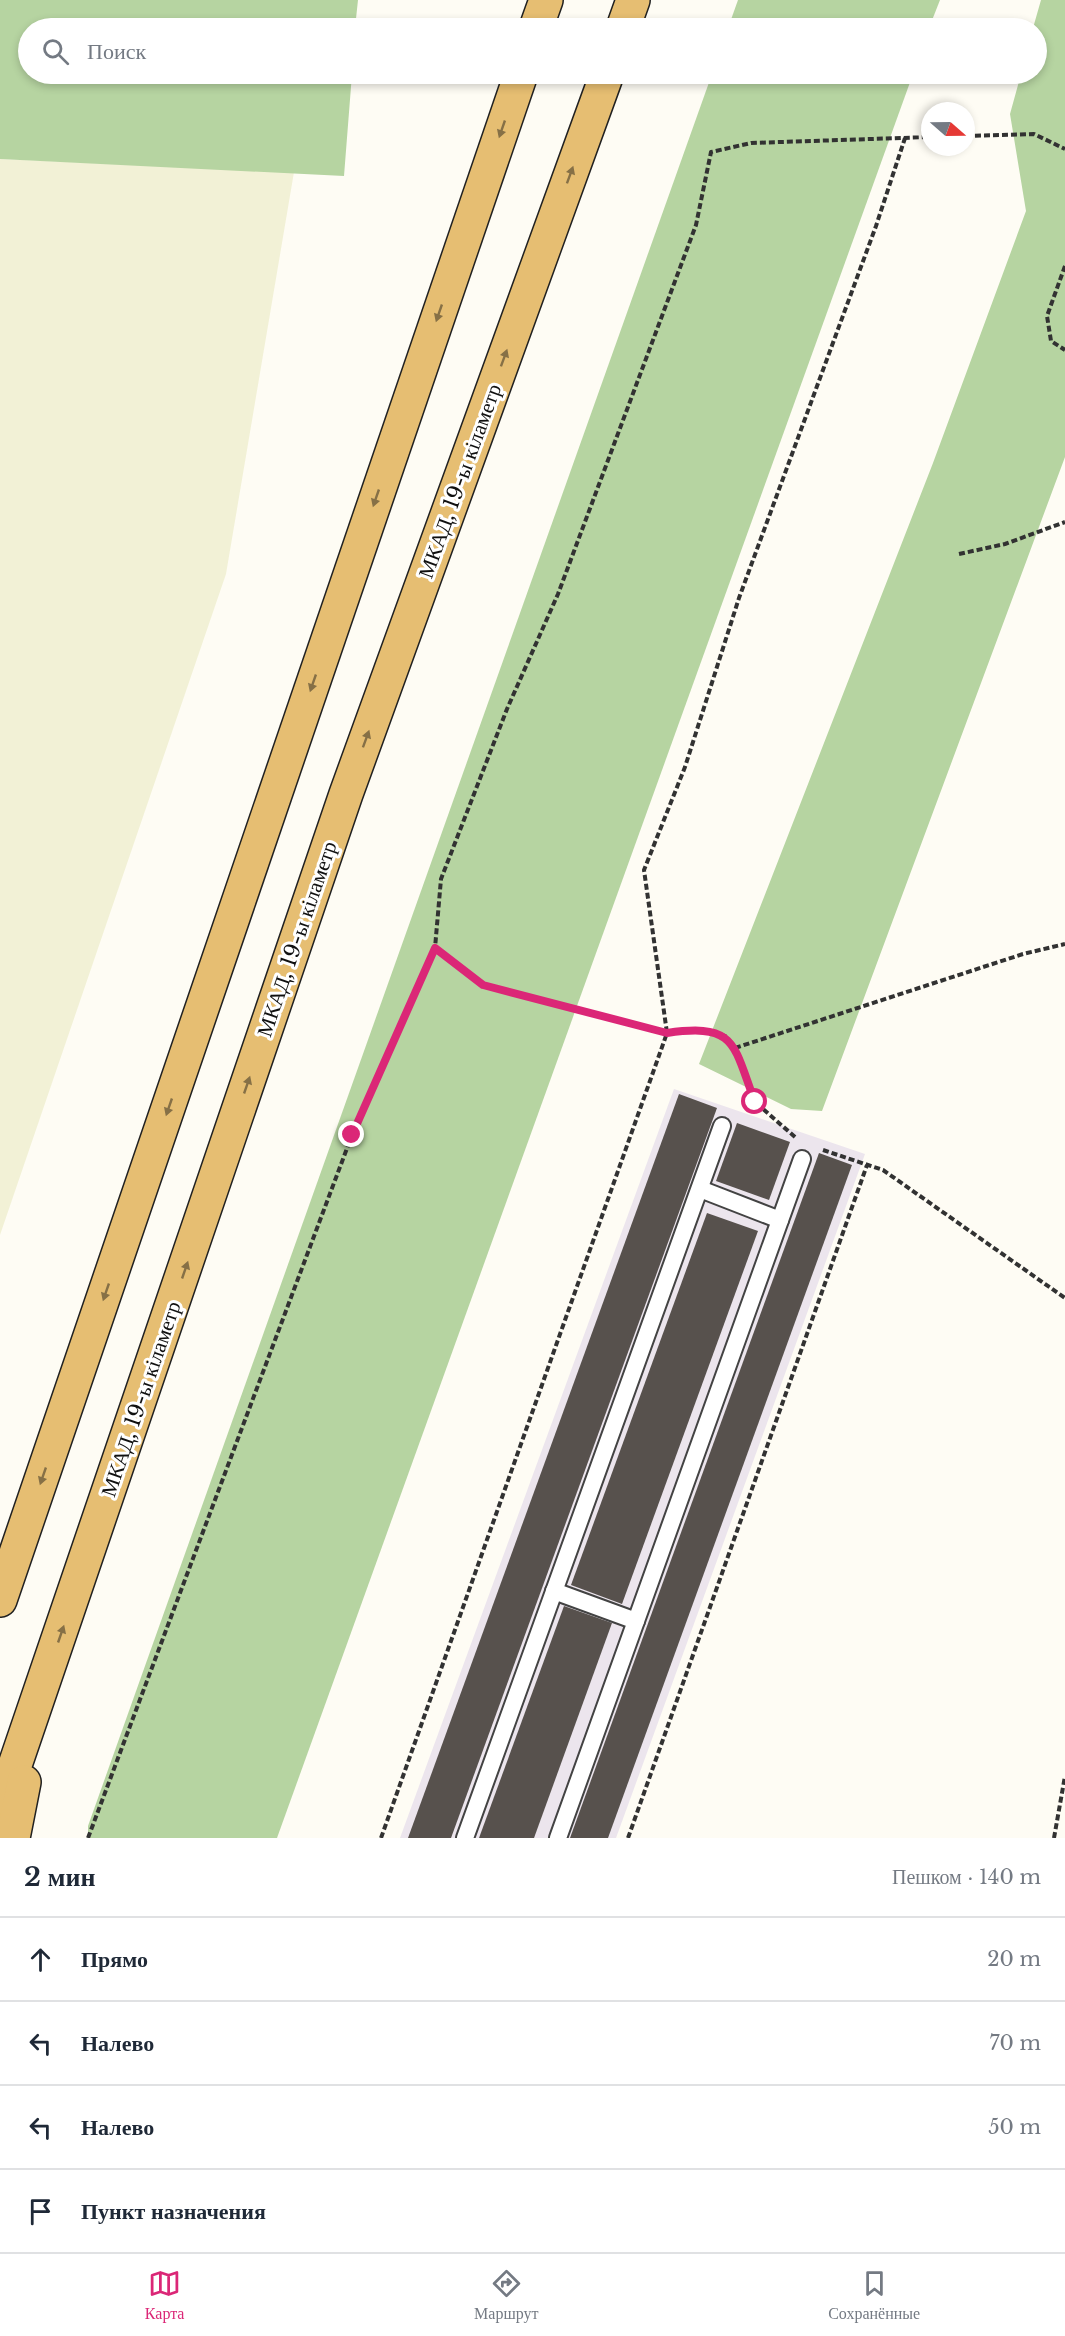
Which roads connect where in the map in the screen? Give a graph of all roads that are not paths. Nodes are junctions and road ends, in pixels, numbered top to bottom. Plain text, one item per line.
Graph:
1 (546, 0) edge
2 (633, 0) edge
3 (540, 18) edge
4 (627, 18) edge
5 (518, 84) edge
6 (603, 84) edge
7 (722, 1126) dead end
8 (806, 1149) road end
9 (700, 1190) junction
10 (780, 1220) junction
11 (7, 1574) edge
12 (554, 1591) junction
13 (0, 1600) edge
14 (636, 1621) junction
15 (42, 1689) junction
16 (0, 1809) edge
17 (13, 1838) edge
18 (465, 1838) edge
19 (558, 1838) edge

1 - 3 highway
2 - 4 highway
5 -> 11 highway
15 -> 6 highway, МКАД, 19-ы кіламетр
7 - 9 lane
8 - 10 lane
9 - 10 lane
9 - 12 lane
10 - 14 lane
11 - 13 highway
12 - 14 lane
12 - 18 lane
14 - 19 lane
15 - 16 highway, МКАД, 19-ы кіламетр
15 - 17 highway

